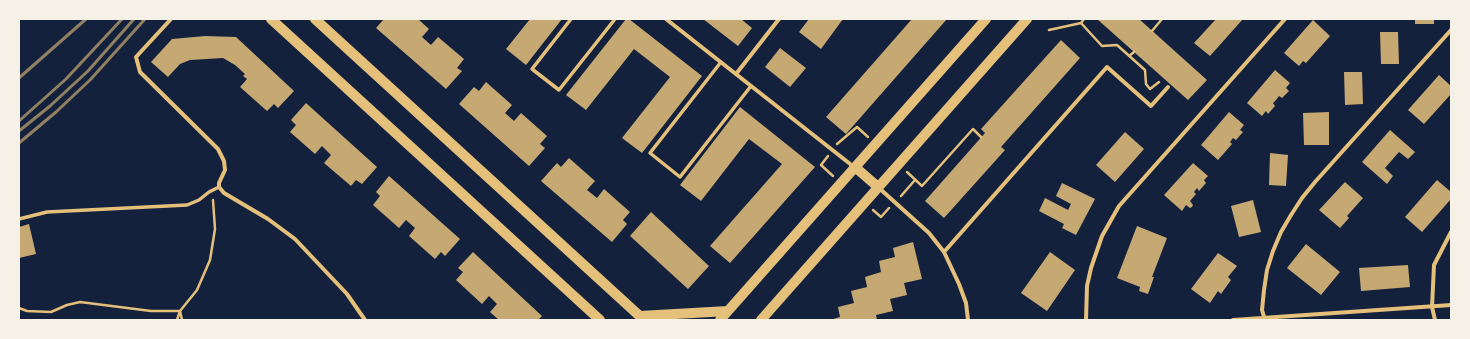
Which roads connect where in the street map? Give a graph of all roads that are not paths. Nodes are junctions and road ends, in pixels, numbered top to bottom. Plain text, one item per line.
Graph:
1 (171, 19) edge
2 (270, 19) edge
3 (314, 19) edge
4 (571, 19) edge
5 (615, 19) edge
6 (666, 19) edge
7 (779, 19) edge
8 (986, 19) edge
9 (1027, 19) edge
10 (1285, 19) edge
11 (1451, 30) edge
12 (721, 62) junction
13 (736, 74) junction
14 (751, 86) junction
15 (1168, 87) road end
16 (855, 167) junction
17 (219, 187) junction
18 (878, 187) junction
19 (19, 219) edge
20 (1451, 232) edge
21 (944, 252) junction
22 (1451, 306) edge
23 (1432, 307) junction
24 (728, 311) junction
25 (642, 318) edge
26 (1265, 319) edge
27 (365, 320) edge
28 (600, 320) edge
29 (720, 320) edge
30 (761, 320) edge
31 (968, 320) edge
32 (1086, 320) edge
33 (1233, 320) edge
34 (1435, 320) edge

1 - 17 street
2 - 28 main road
3 - 25 main road
4 - 5 street
6 - 12 street
7 - 13 street
8 - 16 main road
9 - 18 main road
10 - 32 street
11 - 26 street
12 - 13 street
12 - 14 street
13 - 14 street
14 - 16 street
15 - 21 street
16 - 18 main road
16 - 24 main road
17 - 19 street
17 - 27 street
18 - 21 street
18 - 30 main road
20 - 23 street
21 - 31 street
22 - 23 street
23 - 26 street
23 - 34 street
24 - 25 main road
24 - 29 main road
26 - 33 street

